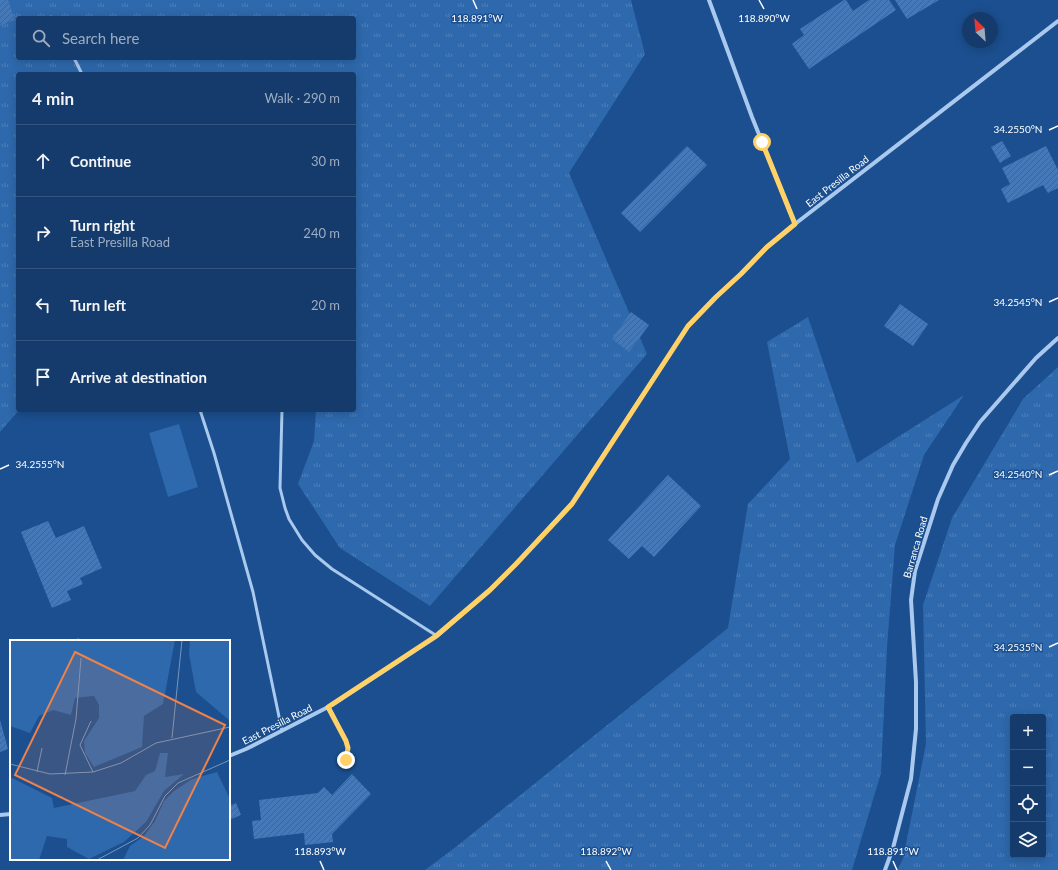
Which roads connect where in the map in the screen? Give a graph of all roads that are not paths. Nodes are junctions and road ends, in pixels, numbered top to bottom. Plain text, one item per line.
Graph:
1 (709, 0) edge
2 (1058, 21) edge
3 (75, 60) edge
4 (81, 72) edge
5 (795, 224) junction
6 (1058, 338) edge
7 (201, 412) edge
8 (282, 412) edge
9 (436, 636) junction
10 (328, 707) junction
11 (282, 731) junction
12 (230, 756) edge
13 (346, 760) dead end
14 (10, 814) edge
15 (0, 815) edge
16 (885, 870) edge

1 - 5 street
2 - 5 street, East Presilla Road
3 - 4 lane
5 - 9 street, East Presilla Road
6 - 16 street, Barranca Road
7 - 11 lane
8 - 9 lane
9 - 10 street, East Presilla Road
10 - 11 street, East Presilla Road
10 - 13 lane
11 - 12 street, East Presilla Road
14 - 15 street

